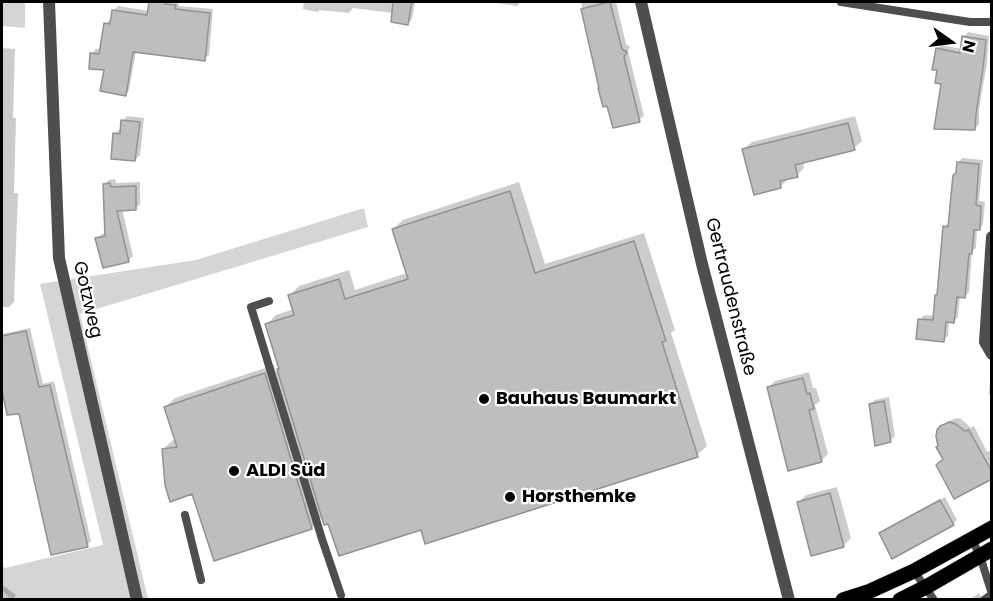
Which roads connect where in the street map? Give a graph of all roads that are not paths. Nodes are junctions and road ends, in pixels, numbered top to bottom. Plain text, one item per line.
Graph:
1 (49, 2) edge
2 (641, 2) edge
3 (841, 2) edge
4 (992, 22) edge
5 (992, 237) edge
6 (269, 301) dead end
7 (992, 354) edge
8 (185, 515) dead end
9 (992, 528) edge
10 (972, 539) junction
11 (986, 552) edge
12 (914, 571) junction
13 (201, 580) dead end
14 (930, 593) edge
15 (992, 594) edge
16 (341, 595) dead end
17 (137, 600) edge
18 (789, 600) edge
19 (843, 600) edge
20 (900, 600) edge
21 (984, 600) edge

1 - 17 street, Gotzweg
2 - 18 street, Gertraudenstraße
3 - 4 lane
5 - 7 street
6 - 16 lane
8 - 13 lane
9 - 10 main road
10 - 11 lane
10 - 12 main road
11 - 14 main road
11 - 15 lane
12 - 14 lane
12 - 19 main road
14 - 20 main road
15 - 21 lane

